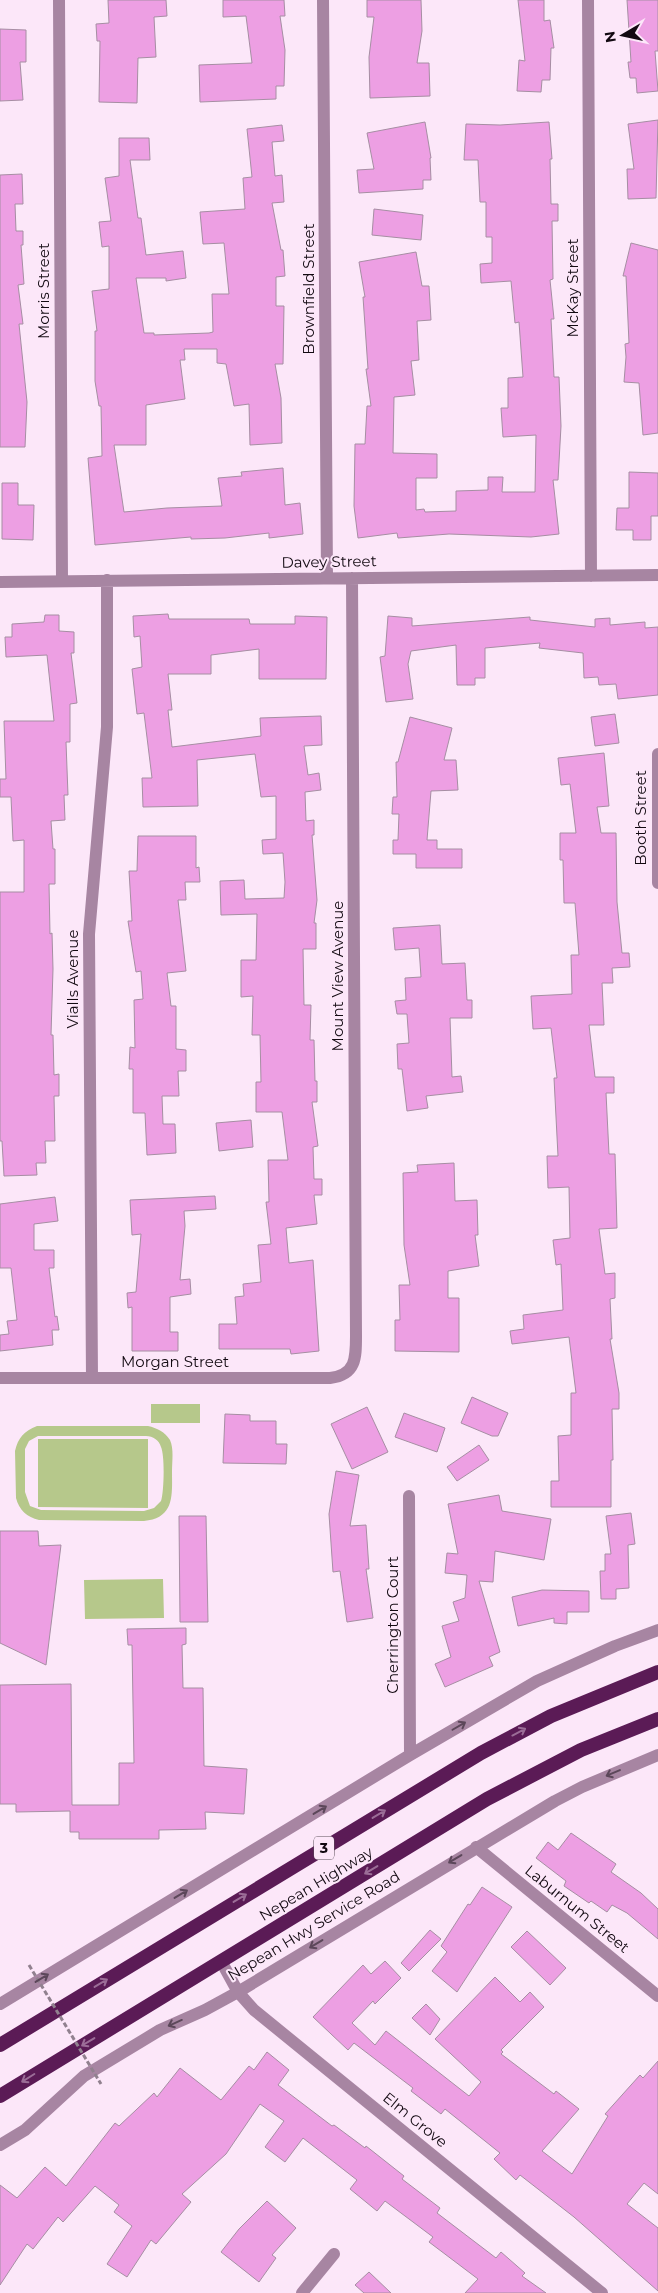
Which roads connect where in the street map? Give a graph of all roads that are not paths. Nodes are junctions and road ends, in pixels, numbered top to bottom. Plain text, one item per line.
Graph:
1 (59, 0) edge
2 (323, 0) edge
3 (588, 0) edge
4 (658, 575) edge
5 (591, 576) junction
6 (327, 578) junction
7 (352, 578) junction
8 (107, 580) junction
9 (62, 581) junction
10 (0, 582) edge
11 (658, 754) edge
12 (658, 883) edge
13 (348, 1372) joint
14 (0, 1378) edge
15 (92, 1378) junction
16 (409, 1496) dead end
17 (658, 1630) edge
18 (658, 1672) edge
19 (658, 1719) edge
20 (410, 1755) junction
21 (658, 1755) edge
22 (476, 1847) junction
23 (221, 1961) junction
24 (238, 1992) junction
25 (658, 1996) edge
26 (0, 2004) edge
27 (0, 2044) edge
28 (0, 2096) edge
29 (0, 2145) edge
30 (334, 2254) dead end
31 (302, 2293) edge
32 (602, 2293) edge

1 - 9 street, Morris Street
2 - 6 street, Brownfield Street
3 - 5 street, McKay Street
4 - 5 street, Davey Street
5 - 7 street, Davey Street
6 - 7 street, Davey Street
6 - 8 street, Davey Street
7 - 13 street, Mount View Avenue
8 - 9 street, Davey Street
8 - 15 street, Vialls Avenue
9 - 10 street, Davey Street
11 - 12 street, Booth Street
13 - 15 street, Morgan Street
14 - 15 street, Morgan Street
16 - 20 street, Cherrington Court
20 -> 17 street
27 -> 18 highway, Nepean Highway / 3
19 -> 23 highway, Nepean Highway
26 -> 20 street
21 -> 22 street, Nepean Hwy Service Road
22 -> 24 street, Nepean Hwy Service Road
22 - 25 street, Laburnum Street
23 - 24 street, Elm Grove
23 -> 28 highway, Nepean Highway
24 -> 29 street, Nepean Hwy Service Road
24 - 32 street, Elm Grove
30 - 31 street

